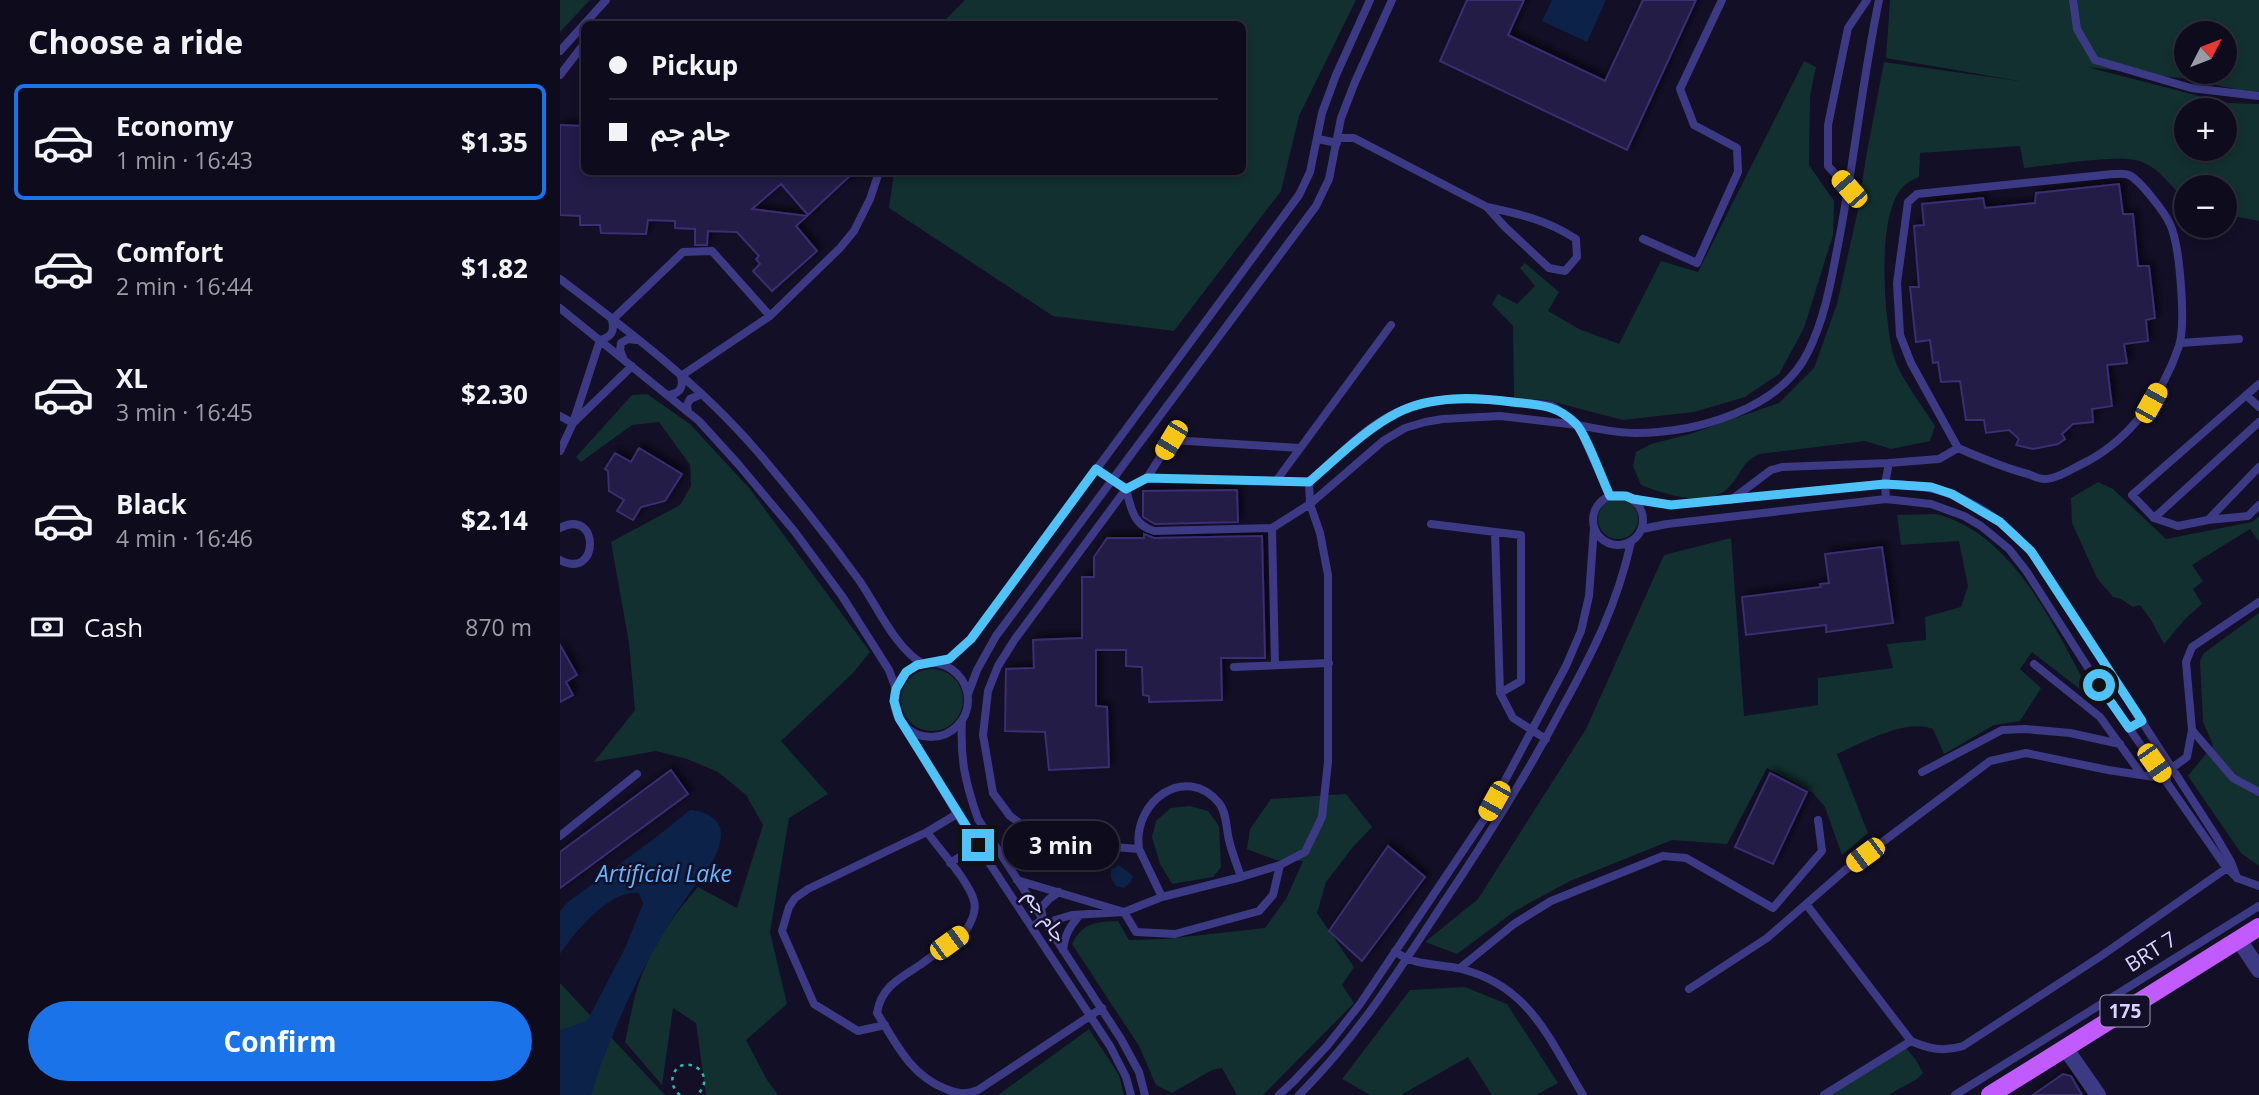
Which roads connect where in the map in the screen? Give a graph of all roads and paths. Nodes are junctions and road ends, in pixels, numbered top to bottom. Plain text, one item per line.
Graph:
1 (606, 0) edge
2 (1370, 0) edge
3 (1392, 0) edge
4 (1721, 0) edge
5 (1867, 0) edge
6 (1879, 0) edge
7 (2073, 0) edge
8 (587, 21) edge
9 (581, 28) edge
10 (581, 48) edge
11 (560, 51) edge
12 (560, 75) edge
13 (2259, 96) edge
14 (1318, 139) junction
15 (1338, 141) junction
16 (878, 175) edge
17 (1849, 189) junction
18 (1487, 207) junction
19 (1643, 239) dead end
20 (560, 279) edge
21 (560, 308) edge
22 (770, 316) junction
23 (612, 320) junction
24 (1391, 325) dead end
25 (2239, 339) dead end
26 (600, 340) junction
27 (636, 340) junction
28 (2180, 343) junction
29 (624, 359) junction
30 (632, 366) junction
31 (681, 376) junction
32 (2259, 384) edge
33 (702, 394) junction
34 (667, 395) junction
35 (2246, 395) junction
36 (1502, 400) junction
37 (2259, 407) edge
38 (688, 412) junction
39 (560, 415) edge
40 (1500, 416) junction
41 (2259, 422) edge
42 (573, 423) junction
43 (1578, 425) junction
44 (1300, 448) junction
45 (1958, 449) junction
46 (560, 451) edge
47 (1889, 463) junction
48 (2259, 467) edge
49 (1096, 469) junction
50 (1147, 478) junction
51 (1112, 481) junction
52 (1276, 481) junction
53 (1309, 482) junction
54 (1885, 484) junction
55 (1126, 489) junction
56 (1610, 496) junction
57 (1759, 497) junction
58 (1633, 499) junction
59 (1886, 499) junction
60 (1730, 500) junction
61 (1310, 504) junction
62 (2259, 505) edge
63 (1759, 513) junction
64 (2154, 518) junction
65 (2208, 520) junction
66 (1432, 524) dead end
67 (560, 528) edge
68 (1272, 528) junction
69 (1594, 528) junction
70 (1642, 529) junction
71 (1495, 532) junction
72 (1631, 542) junction
73 (560, 560) edge
74 (2259, 602) edge
75 (2079, 624) junction
76 (2064, 631) junction
77 (923, 663) junction
78 (936, 663) junction
79 (1329, 663) junction
80 (2034, 664) dead end
81 (1275, 665) junction
82 (1234, 667) dead end
83 (896, 689) junction
84 (1500, 693) junction
85 (968, 694) junction
86 (962, 720) junction
87 (2142, 721) junction
88 (904, 724) junction
89 (2129, 728) junction
90 (1532, 730) junction
91 (2192, 730) junction
92 (1546, 738) junction
93 (2120, 744) junction
94 (2169, 764) junction
95 (1922, 772) dead end
96 (637, 774) dead end
97 (2143, 775) junction
98 (2165, 779) junction
99 (2183, 785) junction
100 (2259, 792) edge
101 (957, 814) junction
102 (1818, 820) dead end
103 (927, 832) junction
104 (560, 836) edge
105 (978, 845) junction
106 (1139, 849) junction
107 (950, 863) junction
108 (1280, 865) junction
109 (2227, 868) junction
110 (1241, 877) junction
111 (2237, 878) junction
112 (1017, 880) junction
113 (2259, 886) edge
114 (1059, 892) junction
115 (1162, 897) junction
116 (1806, 904) junction
117 (2259, 906) edge
118 (1124, 912) junction
119 (1080, 915) junction
120 (1043, 919) junction
121 (1032, 927) junction
122 (2259, 927) edge
123 (1049, 930) junction
124 (2239, 940) junction
125 (1063, 950) junction
126 (1395, 951) junction
127 (1406, 960) junction
128 (1460, 968) junction
129 (2259, 970) edge
130 (1689, 989) dead end
131 (1102, 1008) junction
132 (1090, 1016) junction
133 (885, 1026) junction
134 (1911, 1041) junction
135 (2066, 1049) junction
136 (680, 1095) edge
137 (698, 1095) edge
138 (1131, 1095) edge
139 (1145, 1095) edge
140 (1279, 1095) edge
141 (1299, 1095) edge
142 (1583, 1095) edge
143 (1824, 1095) edge
144 (1955, 1095) edge
145 (1990, 1095) edge
146 (2098, 1095) edge

1 - 8 lane
2 - 14 lane
3 - 15 lane
4 - 19 lane
5 - 17 lane
6 - 17 lane
7 - 13 lane
9 - 11 lane
10 - 12 lane
14 - 15 lane
14 - 49 lane
15 - 18 lane
15 - 51 lane
16 - 22 lane
17 - 43 lane
18 - 18 lane
20 - 23 lane
21 - 26 lane
22 - 23 lane
22 - 31 lane
23 - 26 lane
23 - 27 lane
24 - 44 lane
25 - 28 lane
26 - 29 lane
26 - 42 lane
27 - 29 lane
27 - 31 lane
28 - 45 lane
28 - 45 lane
29 - 30 lane
30 - 34 lane
30 - 42 lane
31 - 33 lane
31 - 34 lane
32 - 35 lane
33 - 38 lane
33 - 77 lane
34 - 38 lane
35 - 37 lane
35 - 64 lane
36 - 40 lane
36 - 43 lane
36 - 53 lane
38 - 83 lane
39 - 42 lane
40 - 43 lane
40 - 61 lane
41 - 64 lane
42 - 46 lane
43 - 56 lane
44 - 50 lane
44 - 52 lane
45 - 47 lane
47 - 54 lane
47 - 60 lane
48 - 65 lane
49 - 51 lane
49 - 78 lane
50 - 52 lane
50 - 55 lane
51 - 55 lane
51 - 85 lane
52 - 53 lane
53 - 61 lane
54 - 57 lane
54 - 59 lane
54 - 75 lane
55 - 68 lane
55 - 106 lane
56 - 58 lane
56 - 69 lane
57 - 60 lane
57 - 63 lane
58 - 60 lane
58 - 70 lane
59 - 63 lane
59 - 76 lane
61 - 68 lane
61 - 79 lane
62 - 65 lane
63 - 70 lane
64 - 65 lane
66 - 71 lane
67 - 73 lane
68 - 81 lane
69 - 72 lane
69 - 90 lane
70 - 72 lane
71 - 84 lane
71 - 84 lane
72 - 92 lane
74 - 91 lane
75 - 76 lane
75 - 87 lane
76 - 89 lane
77 - 78 lane
77 - 83 lane
78 - 85 lane
79 - 81 lane
79 - 108 lane
80 - 93 lane
81 - 82 lane
83 - 88 lane
84 - 90 lane
85 - 86 lane
86 - 88 lane
86 - 112 lane, جام جم
87 - 89 lane
87 - 94 lane
88 - 101 lane, جام جم
89 - 98 lane
90 - 92 lane
90 - 126 lane
91 - 94 lane
91 - 100 lane
92 - 127 lane
93 - 95 lane
93 - 97 lane
94 - 99 lane
96 - 104 lane
97 - 98 lane
97 - 116 lane
98 - 99 lane
98 - 109 lane
99 - 111 lane
101 - 103 lane
101 - 105 lane, جام جم
102 - 128 lane
103 - 107 lane
103 - 133 lane
105 - 107 lane
105 - 121 lane, جام جم
106 - 110 lane
106 - 115 lane
107 - 133 lane
108 - 110 lane
108 - 118 lane
109 - 111 lane
109 - 134 lane
110 - 115 lane
111 - 113 lane
112 - 114 lane
112 - 120 lane, جام جم
114 - 118 lane
114 - 120 lane
115 - 118 lane
116 - 130 lane
116 - 134 lane
117 - 144 lane, BRT 7
118 - 119 lane
119 - 123 lane
119 - 125 lane
120 - 121 lane
120 - 123 lane, جام جم
121 - 132 lane, جام جم
122 - 124 main road, 175
123 - 125 lane, جام جم
124 - 129 street
124 - 135 main road, 175
125 - 131 lane, جام جم
126 - 127 lane
126 - 140 lane
127 - 128 lane
127 - 141 lane
128 - 142 lane
131 - 132 lane
131 - 139 lane, جام جم
132 - 133 lane
132 - 138 lane, جام جم
134 - 143 lane
135 - 145 main road, 175
135 - 146 street
136 - 137 path

